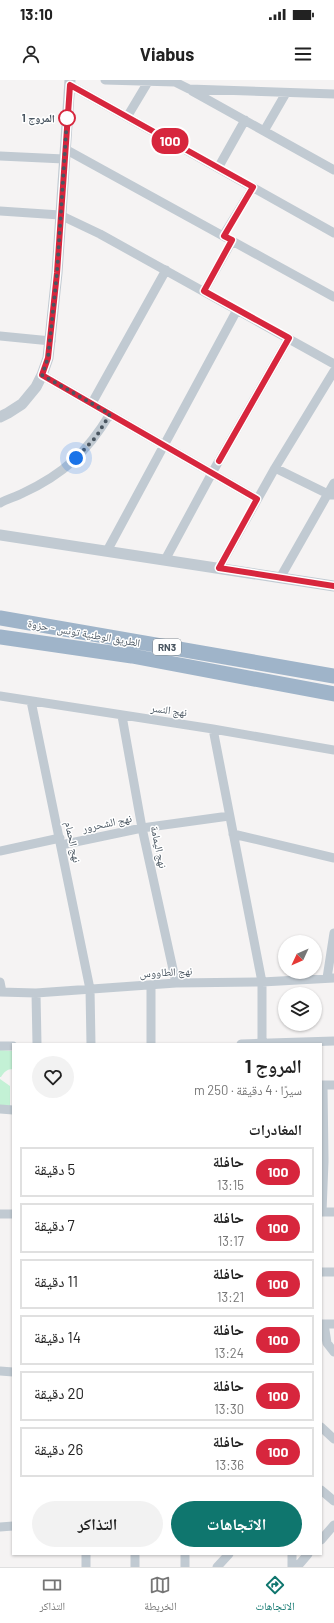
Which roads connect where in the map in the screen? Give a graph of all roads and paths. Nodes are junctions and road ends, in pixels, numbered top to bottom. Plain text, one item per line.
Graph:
1 (104, 80) edge
2 (148, 82) junction
3 (70, 83) edge
4 (189, 89) junction
5 (286, 93) junction
6 (334, 94) edge
7 (127, 117) junction
8 (245, 120) junction
9 (264, 131) junction
10 (64, 154) junction
11 (0, 156) edge
12 (218, 168) junction
13 (334, 170) edge
14 (253, 187) junction
15 (0, 211) edge
16 (60, 215) junction
17 (334, 233) edge
18 (224, 236) junction
19 (232, 240) junction
20 (166, 270) junction
21 (204, 291) junction
22 (334, 297) edge
23 (237, 310) junction
24 (0, 336) edge
25 (289, 338) junction
26 (51, 341) junction
27 (334, 364) edge
28 (334, 371) edge
29 (42, 375) junction
30 (92, 403) junction
31 (110, 414) junction
32 (0, 417) edge
33 (164, 445) junction
34 (275, 468) junction
35 (212, 473) junction
36 (334, 482) edge
37 (331, 494) edge
38 (257, 499) junction
39 (0, 503) edge
40 (0, 535) edge
41 (106, 551) junction
42 (165, 560) junction
43 (219, 568) junction
44 (280, 578) junction
45 (334, 586) edge
46 (0, 618) edge
47 (0, 637) edge
48 (334, 676) edge
49 (334, 694) edge
50 (0, 696) edge
51 (31, 701) junction
52 (122, 716) junction
53 (213, 729) junction
54 (334, 750) edge
55 (229, 816) junction
56 (142, 828) junction
57 (233, 834) junction
58 (60, 842) junction
59 (0, 851) edge
60 (334, 858) edge
61 (334, 933) edge
62 (330, 978) edge
63 (0, 982) edge
64 (262, 982) junction
65 (176, 983) junction
66 (151, 985) junction
67 (90, 989) junction
68 (1, 992) edge
69 (36, 992) junction
70 (334, 1041) edge
71 (37, 1043) edge
72 (91, 1043) edge
73 (152, 1043) edge
74 (262, 1043) edge
75 (0, 1046) edge
76 (12, 1046) edge
77 (322, 1085) edge
78 (334, 1085) edge
79 (0, 1109) edge
80 (12, 1110) edge
81 (329, 1161) edge
82 (322, 1212) edge
83 (334, 1212) edge
84 (0, 1214) edge
85 (12, 1214) edge
86 (322, 1272) edge
87 (334, 1272) edge
88 (322, 1324) edge
89 (334, 1324) edge
90 (334, 1352) edge
91 (0, 1371) edge
92 (12, 1372) edge
93 (322, 1428) edge
94 (333, 1436) edge
95 (322, 1491) edge
96 (334, 1501) edge
97 (334, 1525) edge
98 (12, 1526) edge
99 (0, 1527) edge
100 (322, 1539) edge
101 (86, 1555) edge
102 (135, 1555) edge
103 (185, 1555) edge
104 (228, 1555) edge
105 (292, 1555) edge
106 (307, 1555) edge
107 (86, 1567) edge
108 (135, 1567) edge
109 (185, 1567) edge
110 (217, 1567) edge
111 (292, 1567) edge
112 (297, 1567) edge

1 - 2 street
2 - 4 street
2 - 7 street
3 - 7 street
3 - 10 street
4 - 5 street
4 - 8 street
5 - 6 street
5 - 9 street
7 - 12 street
8 - 9 street
8 - 12 street
9 - 13 street
10 - 11 street
10 - 16 street
10 - 18 street
12 - 14 street
14 - 17 street
14 - 18 street
15 - 16 street
16 - 20 street
16 - 26 street
18 - 19 street
19 - 21 street
19 - 22 street
20 - 21 street
20 - 30 street
21 - 23 street
23 - 25 street
23 - 33 street
24 - 26 street
25 - 27 street
25 - 35 street
26 - 29 street
28 - 34 street
29 - 30 street
29 - 32 street
30 - 31 street
31 - 33 street
31 - 39 street
33 - 35 street
33 - 41 street
34 - 37 street
34 - 38 street
35 - 38 street
35 - 42 street
36 - 37 street
37 - 44 street
38 - 43 street
40 - 41 street
41 - 42 street
42 - 43 street
43 - 44 street
44 - 45 street
46 - 48 highway, الطريق الوطنية تونس - حزوة / RN3
47 - 49 highway, الطريق الوطنية تونس - حزوة / RN3
50 - 51 street, نهج النسر
51 - 52 street, نهج النسر
51 - 58 street, نهج الحمام
52 - 53 street, نهج النسر
52 - 56 street, نهج اليمامة
53 - 54 street, نهج النسر
53 - 55 street
55 - 56 street, نهج الشحرور
55 - 57 street
56 - 58 street, نهج الشحرور
56 - 65 street, نهج اليمامة
57 - 60 street
57 - 64 street
58 - 59 street, نهج الشحرور
58 - 67 street, نهج الحمام
61 - 62 street
62 - 64 street, نهج الطاووس
63 - 68 street
64 - 65 street, نهج الطاووس
64 - 74 street
65 - 66 street, نهج الطاووس
66 - 67 street, نهج الطاووس
66 - 73 street
67 - 69 street, نهج الطاووس
67 - 72 street, نهج الحمام
68 - 69 street, نهج الطاووس
69 - 71 street
70 - 74 street
75 - 76 street
77 - 78 street
77 - 81 street
79 - 80 street
81 - 82 street
82 - 83 street
84 - 85 street
86 - 87 street
88 - 89 street
88 - 90 street
91 - 92 street
93 - 94 street
95 - 96 street
97 - 100 street
98 - 99 street
101 - 107 street
102 - 108 street
103 - 109 street
104 - 110 street
105 - 111 street
106 - 112 street

